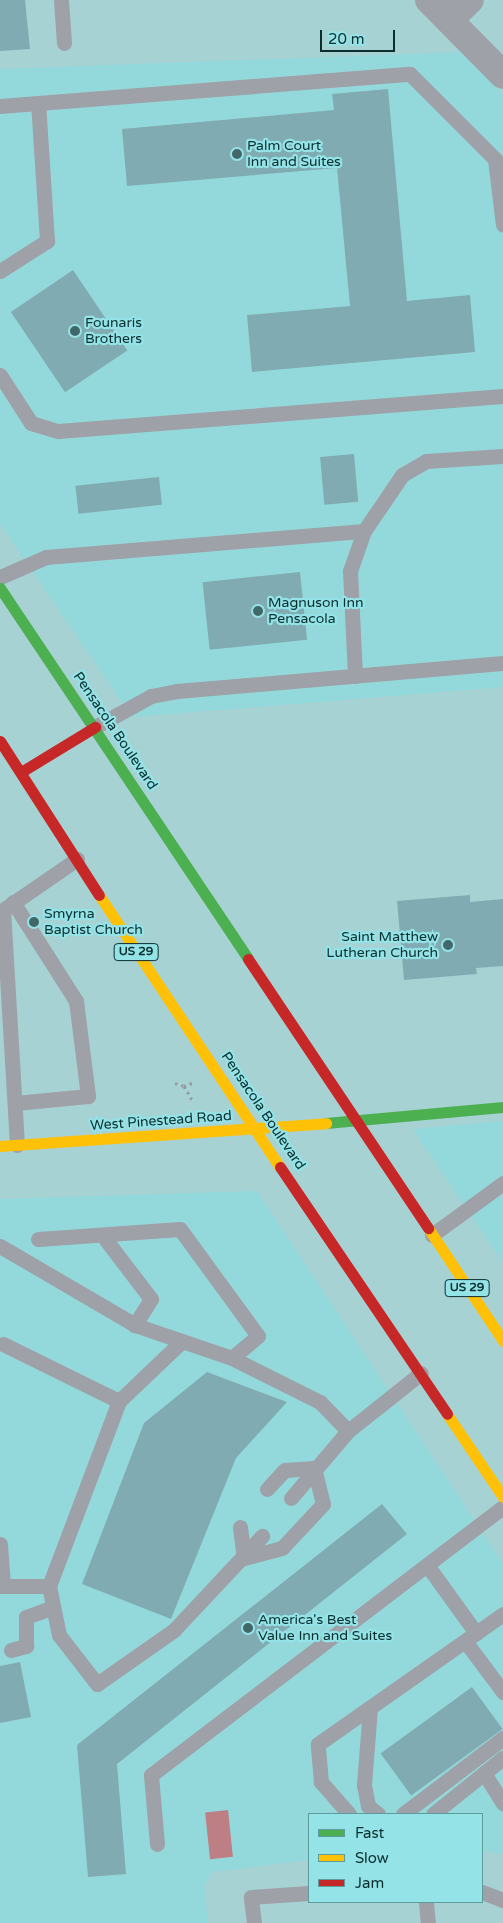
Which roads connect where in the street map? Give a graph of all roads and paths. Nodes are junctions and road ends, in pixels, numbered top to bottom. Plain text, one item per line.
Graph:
1 (61, 0) edge
2 (429, 0) edge
3 (470, 0) edge
4 (449, 20) junction
5 (64, 43) dead end
6 (503, 75) edge
7 (38, 103) junction
8 (0, 106) edge
9 (503, 225) edge
10 (0, 271) edge
11 (0, 375) edge
12 (503, 396) edge
13 (503, 456) edge
14 (364, 531) junction
15 (0, 577) edge
16 (0, 588) edge
17 (503, 664) edge
18 (355, 676) junction
19 (95, 727) junction
20 (0, 741) edge
21 (21, 772) junction
22 (77, 859) junction
23 (14, 902) junction
24 (194, 1082) dead end
25 (174, 1083) dead end
26 (184, 1086) junction
27 (192, 1100) dead end
28 (15, 1103) junction
29 (503, 1107) edge
30 (354, 1120) junction
31 (257, 1129) junction
32 (17, 1145) junction
33 (0, 1146) edge
34 (503, 1183) edge
35 (432, 1235) junction
36 (103, 1236) junction
37 (38, 1239) dead end
38 (0, 1246) edge
39 (135, 1325) junction
40 (503, 1341) edge
41 (181, 1342) junction
42 (3, 1344) dead end
43 (232, 1358) junction
44 (421, 1373) junction
45 (119, 1401) junction
46 (348, 1431) junction
47 (314, 1468) junction
48 (267, 1489) dead end
49 (503, 1497) edge
50 (291, 1498) dead end
51 (503, 1507) edge
52 (240, 1527) dead end
53 (262, 1536) dead end
54 (0, 1544) edge
55 (244, 1558) junction
56 (427, 1565) junction
57 (2, 1586) edge
58 (50, 1586) junction
59 (54, 1607) junction
60 (503, 1614) edge
61 (471, 1637) junction
62 (11, 1650) dead end
63 (503, 1692) edge
64 (370, 1708) junction
65 (503, 1738) edge
66 (503, 1758) edge
67 (484, 1773) junction
68 (503, 1803) edge
69 (348, 1813) edge
70 (377, 1813) edge
71 (404, 1813) edge
72 (434, 1813) edge
73 (156, 1844) dead end
74 (483, 1892) edge
75 (308, 1893) edge
76 (503, 1900) edge
77 (426, 1903) edge
78 (254, 1923) edge
79 (428, 1923) edge

1 - 5 lane
2 - 4 street
3 - 4 street
4 - 6 street
7 - 8 lane
7 - 9 lane
7 - 10 lane
11 - 12 lane
13 - 14 lane
14 - 15 lane
14 - 18 lane
16 - 19 main road, Pensacola Boulevard / US 29
17 - 18 lane
18 - 19 lane
19 - 21 main road
19 - 30 main road, Pensacola Boulevard / US 29
20 - 21 main road, Pensacola Boulevard / US 29
21 - 22 main road, Pensacola Boulevard / US 29
22 - 23 lane
22 - 31 main road, Pensacola Boulevard / US 29
23 - 28 lane
23 - 28 lane
24 - 26 path
25 - 26 path
26 - 27 path
28 - 32 lane
29 - 30 main road, West Pinestead Road
30 - 31 main road, West Pinestead Road
30 - 35 main road, Pensacola Boulevard / US 29
31 - 32 main road, West Pinestead Road
31 - 44 main road, Pensacola Boulevard / US 29
32 - 33 main road, West Pinestead Road
34 - 35 lane
35 - 40 main road, Pensacola Boulevard / US 29
36 - 37 lane
36 - 39 lane
36 - 43 lane
38 - 39 lane
39 - 41 lane
41 - 43 lane
41 - 45 lane
42 - 45 lane
43 - 46 lane
44 - 46 lane
44 - 49 main road, Pensacola Boulevard / US 29
45 - 58 lane
46 - 47 lane
47 - 48 lane
47 - 50 lane
47 - 55 lane
51 - 56 lane
52 - 55 lane
53 - 55 lane
54 - 57 lane
55 - 59 lane
56 - 61 lane
56 - 73 lane
57 - 58 lane
58 - 59 lane
59 - 62 lane
60 - 61 lane
61 - 63 lane
61 - 64 lane
64 - 69 lane
64 - 70 lane
65 - 71 lane
66 - 67 lane
67 - 68 lane
67 - 72 lane
74 - 76 lane
75 - 78 lane
77 - 79 lane

